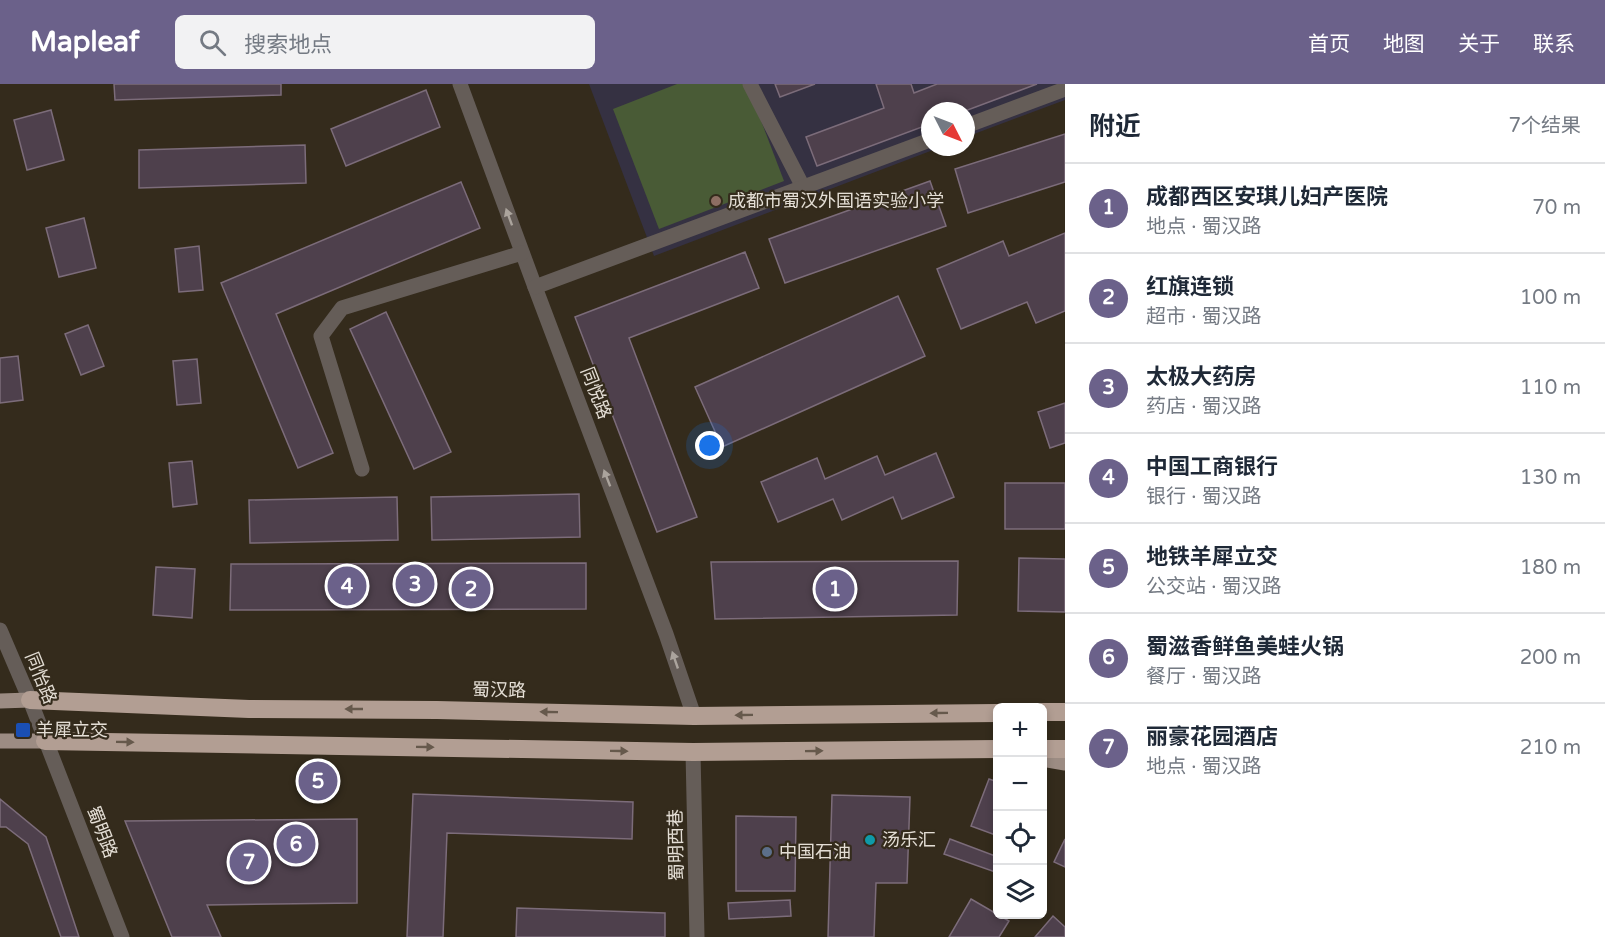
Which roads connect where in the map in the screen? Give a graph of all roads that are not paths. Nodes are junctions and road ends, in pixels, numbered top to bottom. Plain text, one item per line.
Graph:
1 (460, 84) edge
2 (750, 84) edge
3 (1065, 89) edge
4 (975, 123) edge
5 (921, 143) edge
6 (803, 187) junction
7 (522, 254) junction
8 (535, 287) junction
9 (362, 470) dead end
10 (0, 630) edge
11 (30, 700) junction
12 (0, 701) edge
13 (1047, 712) edge
14 (1065, 712) edge
15 (993, 713) edge
16 (694, 716) junction
17 (0, 741) edge
18 (45, 741) junction
19 (1047, 749) edge
20 (1065, 749) edge
21 (993, 751) edge
22 (693, 752) junction
23 (1047, 760) edge
24 (1065, 763) edge
25 (122, 937) edge
26 (697, 937) edge

7 -> 1 street, 同悦路
2 - 6 street
3 - 4 street
5 - 6 street
6 - 8 street
7 - 8 street, 同悦路
7 - 9 street
16 -> 8 street, 同悦路
10 - 11 street, 同怡路
11 - 12 main road, 蜀汉路
16 -> 11 highway, 蜀汉路
11 - 18 street, 同怡路
13 - 14 highway
15 -> 16 highway, 蜀汉路
17 - 18 main road
18 -> 22 highway
18 - 25 street, 蜀明路
19 - 20 highway
22 -> 21 highway
22 - 26 street, 蜀明西巷
23 - 24 main road

